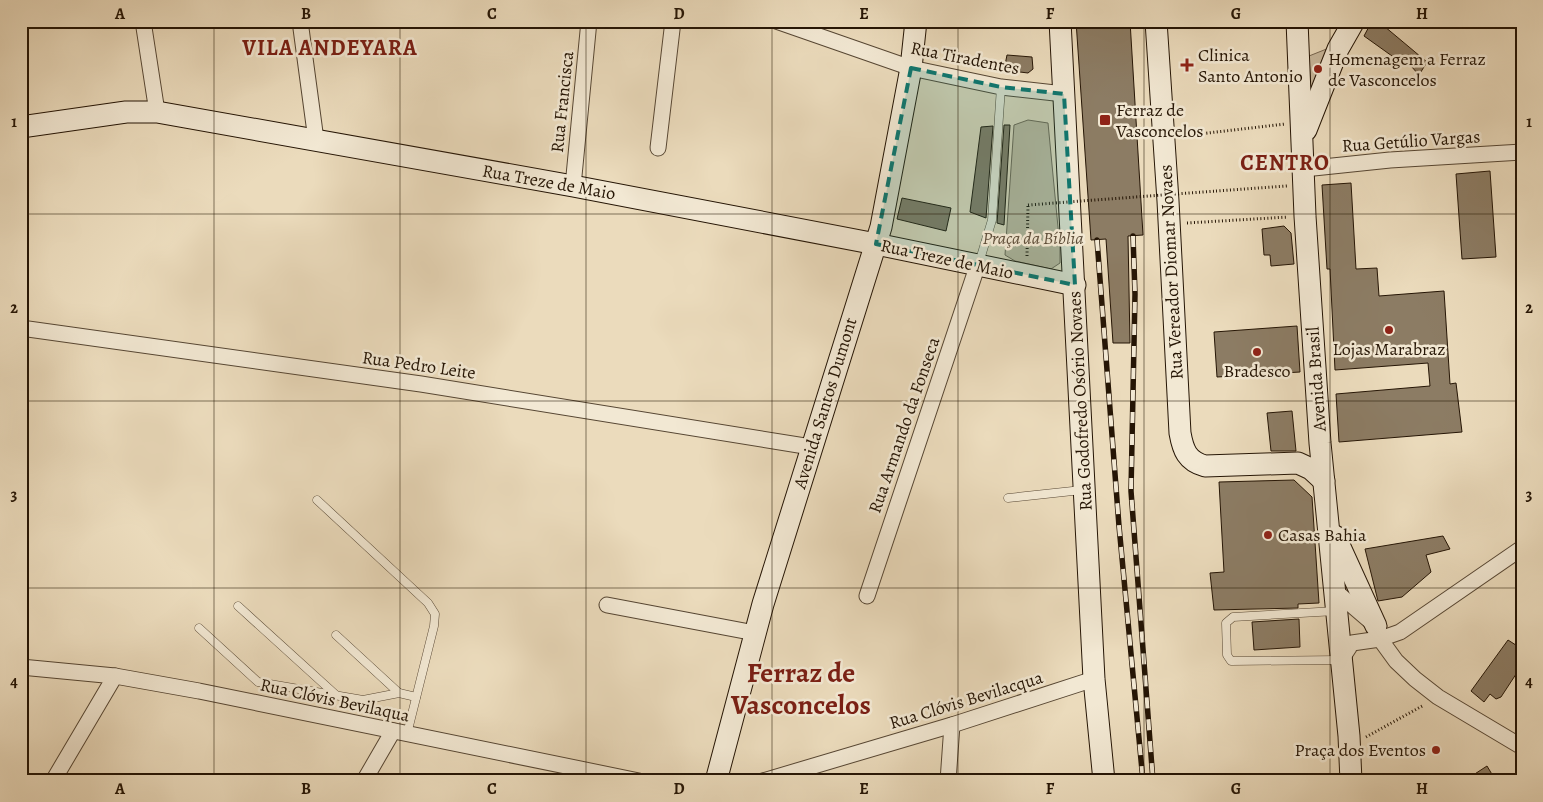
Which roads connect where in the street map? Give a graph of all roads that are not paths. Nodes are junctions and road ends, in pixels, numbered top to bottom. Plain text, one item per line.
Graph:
1 (143, 21) edge
2 (300, 21) edge
3 (590, 21) edge
4 (674, 21) edge
5 (776, 21) edge
6 (916, 21) edge
7 (1060, 21) edge
8 (1156, 21) edge
9 (1297, 21) edge
10 (1354, 21) edge
11 (911, 68) junction
12 (1001, 87) junction
13 (1064, 94) junction
14 (157, 112) junction
15 (21, 126) edge
16 (1302, 131) junction
17 (316, 140) junction
18 (658, 148) dead end
19 (1522, 152) edge
20 (1304, 177) junction
21 (573, 186) junction
22 (876, 244) junction
23 (977, 266) junction
24 (1075, 285) junction
25 (21, 328) edge
26 (1320, 443) junction
27 (811, 447) junction
28 (1298, 462) junction
29 (1324, 481) junction
30 (1084, 489) junction
31 (1008, 498) dead end
32 (317, 500) dead end
33 (1328, 519) junction
34 (1522, 548) edge
35 (867, 596) dead end
36 (1335, 600) junction
37 (607, 605) dead end
38 (238, 606) dead end
39 (199, 628) dead end
40 (755, 633) junction
41 (1378, 633) junction
42 (336, 635) dead end
43 (1341, 660) junction
44 (21, 667) edge
45 (115, 676) junction
46 (1094, 679) junction
47 (399, 693) junction
48 (338, 696) junction
49 (416, 697) junction
50 (952, 725) junction
51 (400, 732) junction
52 (1350, 740) junction
53 (1522, 747) edge
54 (52, 781) edge
55 (364, 781) edge
56 (639, 781) edge
57 (716, 781) edge
58 (763, 781) edge
59 (948, 781) edge
60 (1104, 781) edge
61 (1344, 781) edge
62 (1351, 781) edge

1 - 14 street
2 - 17 street
3 - 21 street, Rua Francisca
4 - 18 street
5 - 11 street, Rua Tiradentes
6 - 11 main road, Avenida Santos Dumont
7 - 13 main road, Rua Godofredo Osório Novaes
8 - 28 main road, Rua Vereador Diomar Novaes
9 - 16 main road, Avenida Brasil
10 - 16 main road
11 - 12 street, Rua Tiradentes
11 - 22 main road, Avenida Santos Dumont
12 - 13 street, Rua Tiradentes
12 - 23 lane
13 - 24 main road, Rua Godofredo Osório Novaes
14 - 15 main road, Rua Treze de Maio
14 - 17 main road, Rua Treze de Maio
16 - 20 main road, Avenida Brasil
17 - 21 main road, Rua Treze de Maio
19 - 20 street, Rua Getúlio Vargas
20 - 26 main road, Avenida Brasil
21 - 22 main road, Rua Treze de Maio
22 - 23 main road, Rua Treze de Maio
22 - 27 main road, Avenida Santos Dumont
23 - 24 main road, Rua Treze de Maio
23 - 35 street, Rua Armando da Fonseca
24 - 30 main road, Rua Godofredo Osório Novaes
25 - 27 street, Rua Pedro Leite
26 - 28 main road
26 - 29 main road, Avenida Brasil
27 - 40 main road, Avenida Santos Dumont
28 - 29 main road
29 - 33 main road, Avenida Brasil
30 - 31 lane
30 - 46 main road, Rua Godofredo Osório Novaes
32 - 49 lane
33 - 36 main road, Avenida Brasil
33 - 41 main road
34 - 41 street
36 - 41 street
36 - 43 main road, Avenida Brasil
36 - 43 lane
37 - 40 street
38 - 48 lane
39 - 48 lane
40 - 57 main road, Avenida Santos Dumont
41 - 43 street
41 - 53 street
42 - 47 lane
43 - 52 main road, Avenida Brasil
44 - 45 street, Rua Clóvis Bevilaqua
45 - 51 street, Rua Clóvis Bevilaqua
45 - 54 street
46 - 50 street, Rua Clóvis Bevilacqua
46 - 60 main road, Rua Godofredo Osório Novaes
47 - 48 lane
47 - 49 lane
49 - 51 lane
50 - 58 street, Rua Clóvis Bevilacqua
50 - 59 street
51 - 55 street
51 - 56 street, Rua Clóvis Bevilaqua
52 - 61 main road, Avenida Brasil
52 - 62 main road, Avenida Brasil

